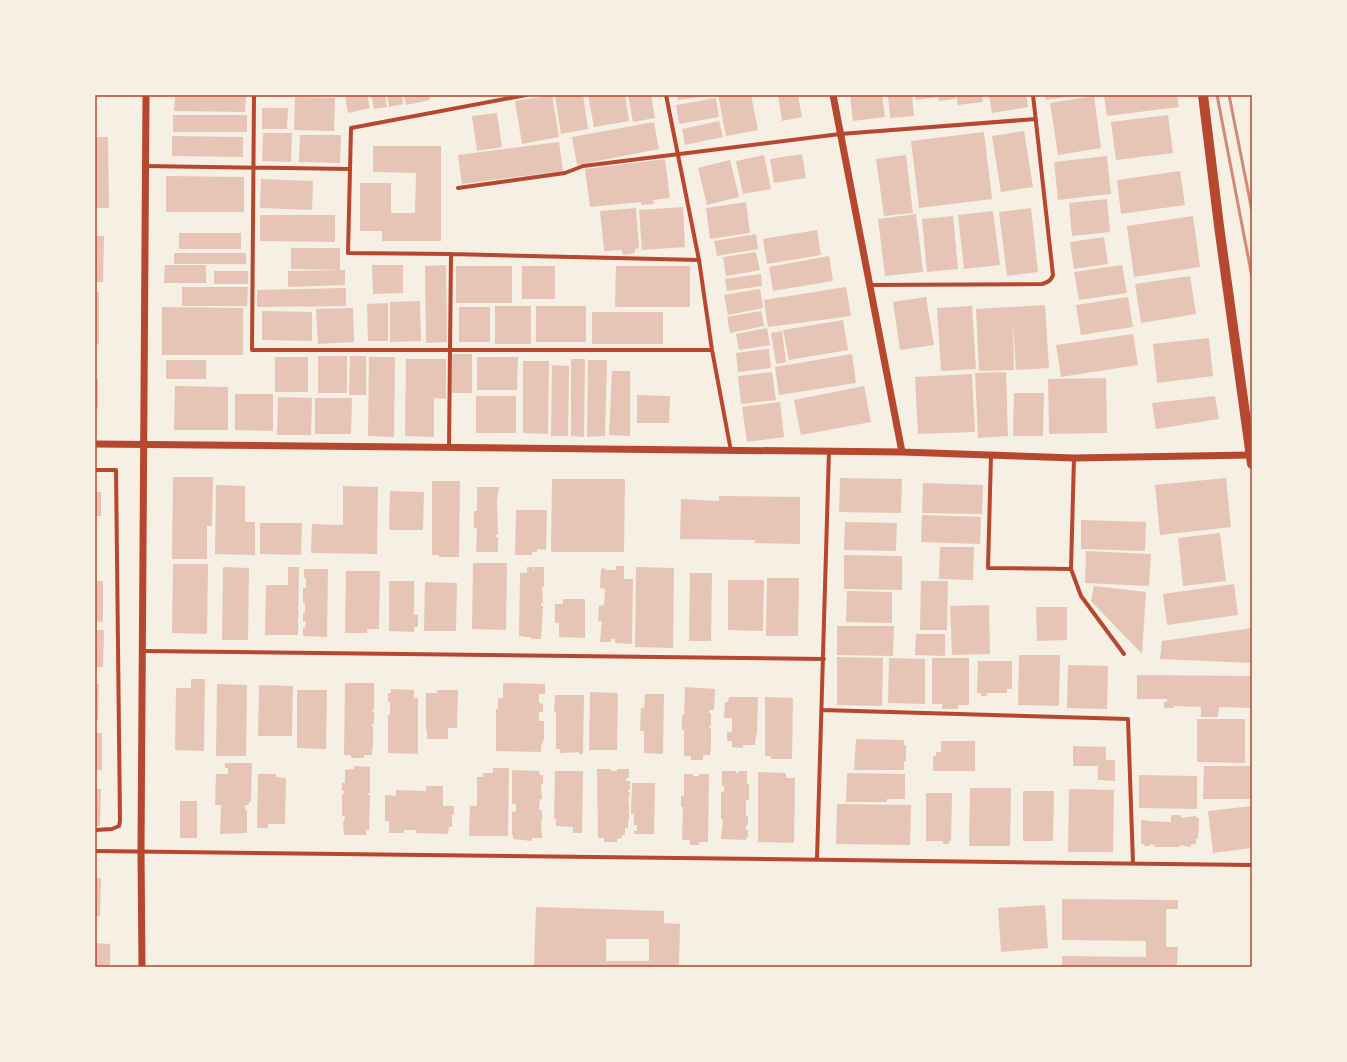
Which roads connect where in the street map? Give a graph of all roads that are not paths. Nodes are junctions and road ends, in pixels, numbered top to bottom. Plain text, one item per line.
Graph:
1 (146, 95) edge
2 (254, 95) edge
3 (526, 95) edge
4 (666, 95) edge
5 (833, 95) edge
6 (1032, 95) edge
7 (1203, 95) edge
8 (1036, 119) junction
9 (840, 134) junction
10 (677, 154) junction
11 (144, 166) junction
12 (253, 169) junction
13 (349, 169) junction
14 (458, 188) dead end
15 (451, 254) junction
16 (699, 260) junction
17 (870, 285) junction
18 (450, 350) junction
19 (712, 350) junction
20 (95, 444) edge
21 (144, 446) junction
22 (449, 448) junction
23 (731, 451) junction
24 (829, 452) junction
25 (902, 452) junction
26 (991, 455) junction
27 (1074, 458) junction
28 (1252, 460) edge
29 (95, 470) edge
30 (1071, 570) junction
31 (142, 651) junction
32 (1124, 654) dead end
33 (824, 659) junction
34 (822, 710) junction
35 (95, 830) edge
36 (95, 851) edge
37 (141, 851) junction
38 (817, 859) junction
39 (1132, 863) junction
40 (1252, 865) edge
41 (142, 967) edge

1 - 11 street
2 - 12 street
3 - 13 street
4 - 10 street
5 - 9 street
6 - 8 street
7 - 28 main road
8 - 9 street
8 - 17 street
9 - 10 street
9 - 17 street
10 - 14 street
10 - 16 street
11 - 12 street
11 - 21 street
12 - 13 street
12 - 18 street
13 - 15 street
15 - 16 street
15 - 18 street
16 - 19 street
17 - 25 street
18 - 19 street
18 - 22 street
19 - 23 street
20 - 21 street
21 - 22 street
21 - 31 street
22 - 23 street
23 - 24 street
24 - 25 street
24 - 33 street
25 - 26 street
26 - 27 street
26 - 30 street
27 - 28 street
27 - 30 street
29 - 35 street
30 - 32 street
31 - 33 street
31 - 37 street
33 - 34 street
34 - 38 street
34 - 39 street
36 - 37 street
37 - 38 street
37 - 41 street
38 - 39 street
39 - 40 street

